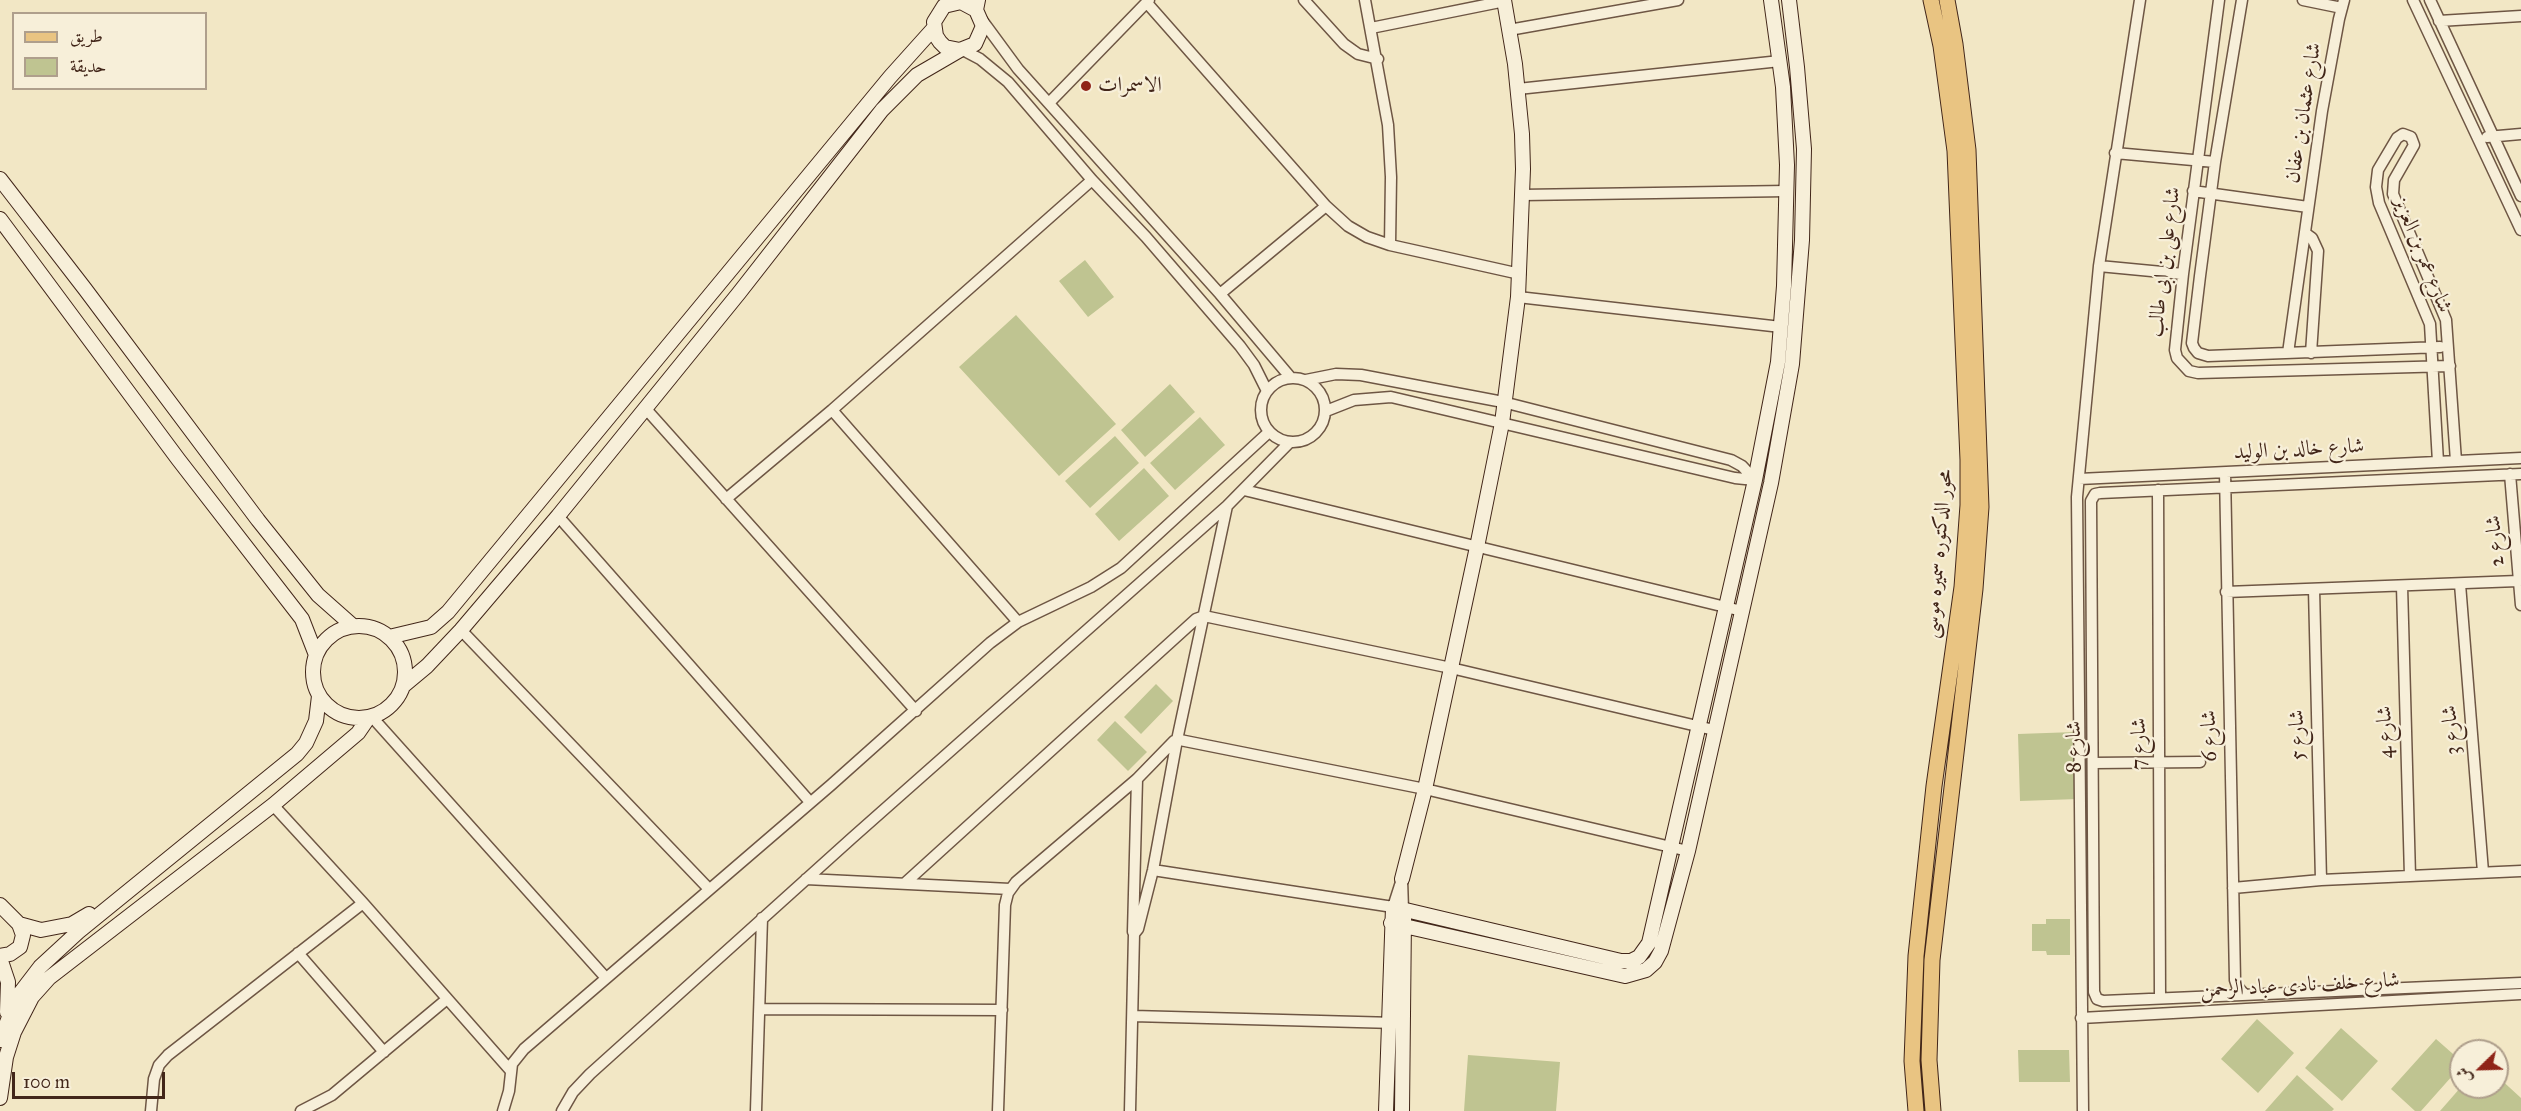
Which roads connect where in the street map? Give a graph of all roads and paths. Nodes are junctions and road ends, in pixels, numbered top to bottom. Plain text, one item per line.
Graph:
1 (1304, 0) edge
2 (1365, 0) edge
3 (1678, 0) edge
4 (1771, 0) edge
5 (1789, 0) edge
6 (1931, 0) edge
7 (1947, 0) edge
8 (2140, 0) edge
9 (2219, 0) edge
10 (2242, 0) edge
11 (2302, 0) edge
12 (2414, 0) edge
13 (2430, 0) edge
14 (1148, 1) edge
15 (1504, 1) edge
16 (950, 2) edge
17 (2343, 4) edge
18 (979, 10) edge
19 (2521, 16) edge
20 (2439, 21) junction
21 (934, 28) junction
22 (1371, 28) junction
23 (1509, 30) junction
24 (962, 50) junction
25 (1377, 59) junction
26 (1780, 62) junction
27 (1518, 89) junction
28 (1049, 103) junction
29 (2521, 134) edge
30 (2493, 136) junction
31 (2478, 138) junction
32 (2115, 153) junction
33 (2384, 158) junction
34 (2197, 160) junction
35 (2215, 162) junction
36 (2399, 168) junction
37 (0, 179) edge
38 (1092, 180) junction
39 (1787, 191) junction
40 (2193, 191) junction
41 (2211, 194) junction
42 (1522, 195) junction
43 (2521, 196) edge
44 (1326, 206) junction
45 (2308, 207) junction
46 (0, 219) edge
47 (2521, 230) edge
48 (2305, 233) junction
49 (1390, 245) junction
50 (2099, 266) junction
51 (1520, 274) junction
52 (2183, 274) junction
53 (722, 280) junction
54 (739, 293) junction
55 (1220, 294) junction
56 (1518, 297) junction
57 (1781, 327) junction
58 (2433, 347) junction
59 (2449, 347) junction
60 (2311, 352) junction
61 (2327, 352) junction
62 (2288, 353) junction
63 (2433, 366) junction
64 (2450, 366) junction
65 (2327, 369) junction
66 (1291, 378) junction
67 (1306, 380) junction
68 (1266, 391) junction
69 (1779, 401) junction
70 (1503, 402) junction
71 (646, 409) junction
72 (832, 410) junction
73 (1326, 411) junction
74 (1502, 423) junction
75 (1269, 432) junction
76 (1289, 443) junction
77 (2521, 458) edge
78 (2456, 461) junction
79 (2438, 462) junction
80 (2225, 473) junction
81 (2515, 474) edge
82 (2079, 478) junction
83 (1755, 480) junction
84 (1771, 483) junction
85 (2225, 487) junction
86 (1244, 490) junction
87 (2158, 490) junction
88 (2100, 493) joint
89 (726, 499) junction
90 (1227, 506) junction
91 (558, 516) junction
92 (1477, 547) junction
93 (2518, 582) junction
94 (2460, 584) junction
95 (2402, 586) junction
96 (2314, 589) junction
97 (2226, 592) junction
98 (2521, 605) edge
99 (1726, 606) junction
100 (1742, 611) junction
101 (1204, 616) junction
102 (1018, 622) junction
103 (353, 626) junction
104 (461, 630) junction
105 (389, 637) junction
106 (316, 655) junction
107 (1451, 668) junction
108 (403, 686) junction
109 (319, 696) junction
110 (916, 711) junction
111 (370, 717) junction
112 (1698, 726) junction
113 (1714, 730) junction
114 (1177, 740) junction
115 (2159, 762) junction
116 (2200, 762) dead end
117 (2094, 764) junction
118 (1137, 779) junction
119 (1425, 789) junction
120 (810, 802) junction
121 (273, 805) junction
122 (1673, 847) junction
123 (1688, 851) junction
124 (1153, 870) junction
125 (2521, 871) edge
126 (2483, 872) junction
127 (2410, 876) junction
128 (806, 879) junction
129 (1402, 879) joint
130 (2321, 880) junction
131 (904, 884) junction
132 (2233, 888) junction
133 (709, 889) junction
134 (1010, 889) junction
135 (363, 903) junction
136 (0, 905) edge
137 (1398, 909) junction
138 (762, 918) junction
139 (19, 924) junction
140 (1398, 924) junction
141 (75, 928) junction
142 (1134, 934) junction
143 (90, 945) junction
144 (298, 953) junction
145 (0, 957) edge
146 (606, 978) junction
147 (2521, 982) edge
148 (2521, 994) edge
149 (2241, 995) junction
150 (2160, 998) junction
151 (447, 999) junction
152 (2103, 1001) joint
153 (2237, 1009) junction
154 (760, 1010) junction
155 (1002, 1010) junction
156 (1133, 1016) junction
157 (2081, 1018) junction
158 (7, 1019) junction
159 (1394, 1023) junction
160 (0, 1040) edge
161 (384, 1052) junction
162 (510, 1070) junction
163 (0, 1098) edge
164 (305, 1110) edge
165 (152, 1111) edge
166 (503, 1111) edge
167 (562, 1111) edge
168 (756, 1111) edge
169 (998, 1111) edge
170 (1130, 1111) edge
171 (1386, 1111) edge
172 (1402, 1111) edge
173 (1916, 1111) edge
174 (1933, 1111) edge
175 (2083, 1111) edge

1 - 25 street
2 - 22 street
3 - 23 street
4 - 26 street
5 - 69 street
6 - 173 main road, محور الدكتوره سميره موسى
7 - 174 main road, محور الدكتوره سميره موسى
8 - 32 street
9 - 34 street, شارع على بن ابى طالب
10 - 35 street, شارع على بن ابى طالب
11 - 17 street
12 - 31 street
13 - 20 street
14 - 28 street
14 - 44 street
15 - 22 street
15 - 23 street
16 - 18 street
16 - 21 street
17 - 45 street, شارع عثمان بن عفان
18 - 24 street
18 - 28 street
19 - 20 street
20 - 30 street
21 - 24 street
21 - 53 street
22 - 25 street
23 - 27 street
24 - 38 street
24 - 54 street
25 - 49 street
26 - 27 street
26 - 39 street
27 - 42 street
28 - 55 street
29 - 30 street
30 - 31 street
30 - 43 street
31 - 47 street
32 - 34 street
32 - 50 street
33 - 36 street
33 - 36 street, شارع عمر بن العزيز
33 - 58 street, شارع عمر بن العزيز
34 - 35 street
34 - 40 street, شارع على بن ابى طالب
35 - 41 street, شارع على بن ابى طالب
36 - 59 street, شارع عمر بن العزيز
37 - 103 street
38 - 68 street
38 - 72 street
39 - 42 street
39 - 57 street
40 - 41 street
40 - 52 street, شارع على بن ابى طالب
41 - 45 street
41 - 62 street, شارع على بن ابى طالب
42 - 51 street
44 - 49 street
44 - 55 street
45 - 48 street, شارع عثمان بن عفان
46 - 106 street
48 - 60 street
48 - 62 street, شارع عثمان بن عفان
49 - 51 street
50 - 52 street
50 - 82 street
51 - 56 street
52 - 65 street, شارع على بن ابى طالب
53 - 54 street
53 - 105 street
54 - 71 street
55 - 66 street
56 - 57 street
56 - 70 street
57 - 69 street
58 - 59 street, شارع على بن ابى طالب
58 - 61 street, شارع على بن ابى طالب
58 - 63 street, شارع عمر بن العزيز
59 - 64 street, شارع عمر بن العزيز
60 - 61 street, شارع على بن ابى طالب
60 - 62 street, شارع على بن ابى طالب
61 - 65 street
63 - 64 street, شارع على بن ابى طالب
63 - 65 street, شارع على بن ابى طالب
63 - 79 street, شارع عمر بن العزيز
64 - 78 street, شارع عمر بن العزيز
66 - 67 street
66 - 68 street
67 - 70 street
67 - 73 street
68 - 75 street
69 - 83 street
69 - 84 street
70 - 74 street
70 - 83 street
71 - 89 street
71 - 91 street
72 - 89 street
72 - 102 street
73 - 74 street
73 - 76 street
74 - 83 street
74 - 92 street
75 - 76 street
75 - 102 street
76 - 86 street
77 - 78 street, شارع خالد بن الوليد
78 - 79 street, شارع خالد بن الوليد
79 - 80 street, شارع خالد بن الوليد
80 - 82 street, شارع خالد بن الوليد
80 - 85 street, شارع 6
81 - 85 street, شارع خالد بن الوليد
81 - 93 street, شارع 2
82 - 157 street
83 - 84 street
83 - 99 street
84 - 100 street
85 - 87 street, شارع خالد بن الوليد
85 - 97 street, شارع 6
86 - 90 street
86 - 92 street
87 - 88 street, شارع خالد بن الوليد
87 - 115 street, شارع 7
88 - 117 street, شارع 8
89 - 110 street
90 - 101 street
90 - 128 street
91 - 104 street
91 - 120 street
92 - 99 street
92 - 107 street
93 - 94 street
93 - 98 street, شارع 2
94 - 95 street
94 - 126 street, شارع 3
95 - 96 street
95 - 127 street, شارع 4
96 - 97 street
96 - 130 street, شارع 5
97 - 132 street, شارع 6
99 - 100 street
99 - 112 street
100 - 113 street
101 - 107 street
101 - 114 street
101 - 131 street
102 - 110 street
103 - 105 street
103 - 106 street
104 - 108 street
104 - 133 street
105 - 108 street
106 - 109 street
107 - 112 street
107 - 119 street
108 - 111 street
109 - 111 street
109 - 141 street
110 - 120 street
111 - 121 street
111 - 146 street
112 - 113 street
112 - 122 street
113 - 123 street
114 - 118 street
114 - 119 street
114 - 124 street
115 - 116 street
115 - 117 street
115 - 150 street, شارع 7
117 - 152 street, شارع 8
118 - 134 street
118 - 142 street
119 - 122 street
119 - 129 street
120 - 133 street
121 - 135 street
121 - 143 street
122 - 123 street
122 - 137 street
123 - 140 street
124 - 137 street
124 - 142 street
125 - 126 street
126 - 127 street
127 - 130 street
128 - 131 street
128 - 138 street
129 - 137 street
130 - 132 street
131 - 134 street
132 - 149 street, شارع 6
133 - 146 street
134 - 155 street
135 - 144 street
135 - 151 street
136 - 139 street
137 - 140 street
138 - 154 street
138 - 167 street
139 - 141 street
139 - 145 street
140 - 159 street
141 - 143 street
141 - 158 street
142 - 156 street
143 - 163 street
144 - 161 street
144 - 165 street
145 - 158 street
146 - 162 street
147 - 149 street, شارع خلف نادى عباد الرحمن
148 - 153 street, شارع خلف نادى عباد الرحمن
149 - 150 street, شارع خلف نادى عباد الرحمن
149 - 153 street, شارع 6
150 - 152 street, شارع خلف نادى عباد الرحمن
151 - 161 street
151 - 162 street
153 - 157 street, شارع خلف نادى عباد الرحمن
154 - 155 street
154 - 168 street
155 - 169 street
156 - 159 street
156 - 170 street
157 - 175 street
158 - 160 street
159 - 171 street
159 - 172 street
161 - 164 street
162 - 166 street

